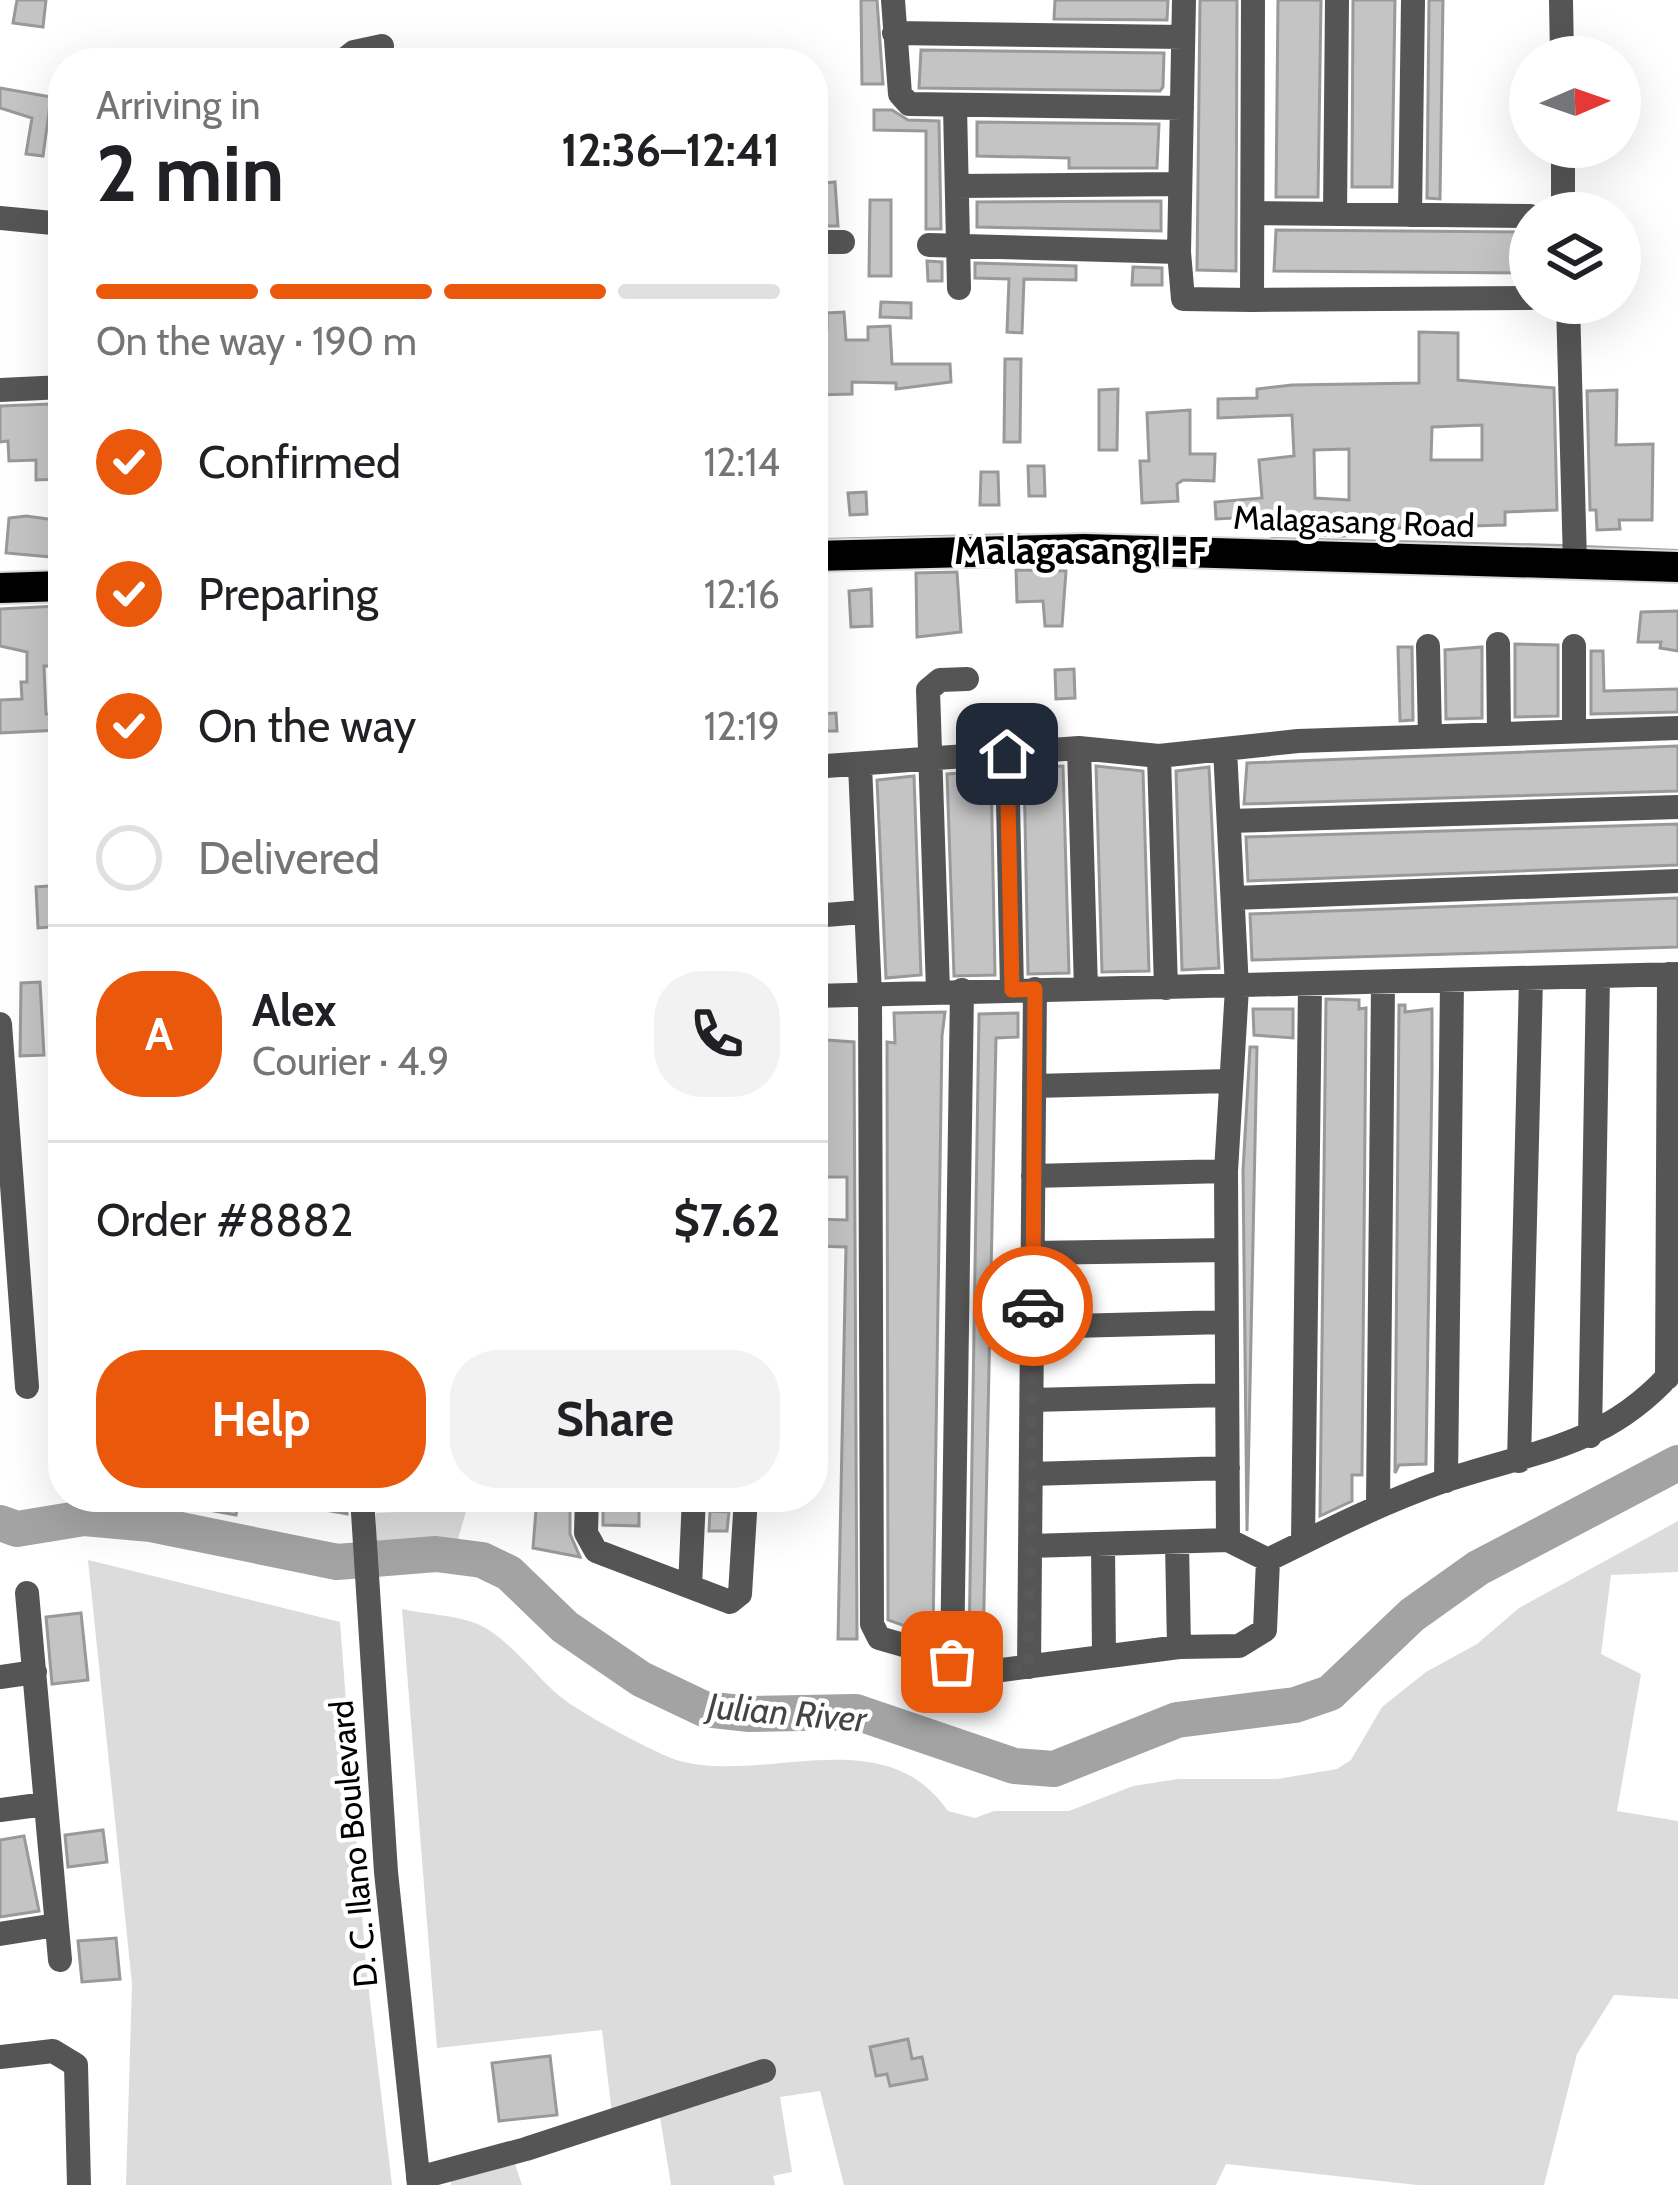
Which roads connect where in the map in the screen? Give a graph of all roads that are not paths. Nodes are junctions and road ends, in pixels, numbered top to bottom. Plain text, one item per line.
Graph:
1 (893, 0) edge
2 (1184, 0) edge
3 (1253, 0) edge
4 (1337, 0) edge
5 (1413, 0) edge
6 (1562, 0) edge
7 (894, 33) junction
8 (1562, 36) edge
9 (1183, 37) junction
10 (382, 46) dead end
11 (373, 48) edge
12 (956, 107) junction
13 (1182, 108) junction
14 (1180, 184) junction
15 (957, 186) junction
16 (1256, 213) junction
17 (1335, 214) junction
18 (1410, 215) junction
19 (1509, 216) edge
20 (0, 218) edge
21 (48, 223) edge
22 (828, 242) edge
23 (843, 242) dead end
24 (929, 245) dead end
25 (958, 245) junction
26 (1179, 252) junction
27 (959, 288) dead end
28 (1509, 298) edge
29 (1252, 300) junction
30 (1569, 324) edge
31 (48, 387) edge
32 (0, 389) edge
33 (828, 556) edge
34 (1575, 562) junction
35 (1678, 567) edge
36 (48, 586) edge
37 (0, 588) edge
38 (1498, 644) dead end
39 (1428, 646) dead end
40 (1574, 646) dead end
41 (967, 680) dead end
42 (1678, 728) edge
43 (1574, 731) junction
44 (1499, 734) junction
45 (1430, 736) junction
46 (1079, 748) junction
47 (1225, 749) junction
48 (1007, 754) junction
49 (1159, 756) junction
50 (932, 761) junction
51 (860, 765) junction
52 (828, 766) edge
53 (1678, 807) edge
54 (1230, 821) junction
55 (1678, 881) edge
56 (1234, 898) junction
57 (863, 911) junction
58 (828, 914) edge
59 (1673, 974) edge
60 (1598, 977) junction
61 (1531, 979) junction
62 (1452, 982) junction
63 (1383, 984) junction
64 (1310, 987) junction
65 (1166, 988) junction
66 (1237, 988) junction
67 (1086, 989) junction
68 (950, 990) junction
69 (1023, 990) junction
70 (828, 996) edge
71 (870, 996) junction
72 (0, 1024) edge
73 (1230, 1081) junction
74 (1034, 1086) junction
75 (1226, 1171) junction
76 (1033, 1176) junction
77 (1226, 1250) junction
78 (1033, 1253) junction
79 (1226, 1322) junction
80 (1033, 1327) junction
81 (1672, 1371) edge
82 (27, 1387) dead end
83 (1227, 1395) junction
84 (1032, 1400) junction
85 (1590, 1436) junction
86 (1519, 1461) junction
87 (1228, 1468) junction
88 (1031, 1474) junction
89 (1446, 1480) junction
90 (1378, 1504) junction
91 (362, 1512) edge
92 (587, 1512) edge
93 (693, 1512) edge
94 (745, 1512) edge
95 (1228, 1540) junction
96 (1303, 1542) junction
97 (1177, 1543) junction
98 (1103, 1545) junction
99 (1030, 1546) junction
100 (1268, 1560) junction
101 (690, 1586) junction
102 (28, 1593) dead end
103 (1179, 1647) junction
104 (1104, 1655) junction
105 (952, 1662) junction
106 (1029, 1667) junction
107 (35, 1672) junction
108 (0, 1678) edge
109 (45, 1804) junction
110 (0, 1810) edge
111 (56, 1925) junction
112 (0, 1934) edge
113 (60, 1960) dead end
114 (0, 2057) edge
115 (764, 2071) dead end
116 (418, 2182) edge
117 (79, 2185) edge

1 - 7 street
2 - 9 street
3 - 16 street
4 - 17 street
5 - 18 street
6 - 8 street
7 - 9 street
7 - 12 street
9 - 13 street
10 - 11 street
12 - 13 street
12 - 15 street
13 - 14 street
14 - 15 street
14 - 26 street
15 - 25 street
16 - 17 street
16 - 29 street
17 - 18 street
18 - 19 street
20 - 21 street
22 - 23 street
24 - 25 street
25 - 26 street
25 - 27 street
26 - 29 street
28 - 29 street
30 - 34 street
31 - 32 street
33 - 34 main road, Malagasang Road
34 - 35 main road, Malagasang Road
36 - 37 main road
38 - 44 street
39 - 45 street
40 - 43 street
41 - 50 street
42 - 43 street
43 - 44 street
44 - 45 street
45 - 47 street
46 - 48 street
46 - 49 street
46 - 67 street
47 - 49 street
47 - 54 street
48 - 50 street
48 - 69 street
49 - 65 street
50 - 51 street
50 - 68 street
51 - 52 street
51 - 57 street
53 - 54 street
54 - 56 street
55 - 56 street
56 - 66 street
57 - 58 street
57 - 71 street
59 - 60 street
59 - 81 street
60 - 61 street
60 - 85 street
61 - 62 street
61 - 86 street
62 - 63 street
62 - 89 street
63 - 64 street
63 - 90 street
64 - 66 street
64 - 96 street
65 - 66 street
65 - 67 street
66 - 73 street
67 - 69 street
68 - 69 street
68 - 71 street
68 - 105 street
69 - 74 street
70 - 71 street
71 - 105 street
72 - 82 street
73 - 74 street
73 - 75 street
74 - 76 street
75 - 76 street
75 - 77 street
76 - 78 street
77 - 78 street
77 - 79 street
78 - 80 street
79 - 80 street
79 - 83 street
80 - 84 street
81 - 85 street
83 - 84 street
83 - 87 street
84 - 88 street
85 - 86 street
86 - 89 street
87 - 88 street
87 - 95 street
88 - 99 street
89 - 90 street
90 - 96 street
91 - 116 street, D. C. Ilano Boulevard
92 - 101 street
93 - 101 street
94 - 101 street
95 - 97 street
95 - 100 street
96 - 100 street
97 - 98 street
97 - 103 street
98 - 99 street
98 - 104 street
99 - 106 street
100 - 103 street
102 - 107 street
103 - 104 street
104 - 106 street
105 - 106 street
107 - 108 street
107 - 109 street
109 - 110 street
109 - 111 street
111 - 112 street
111 - 113 street
114 - 117 street
115 - 116 street

